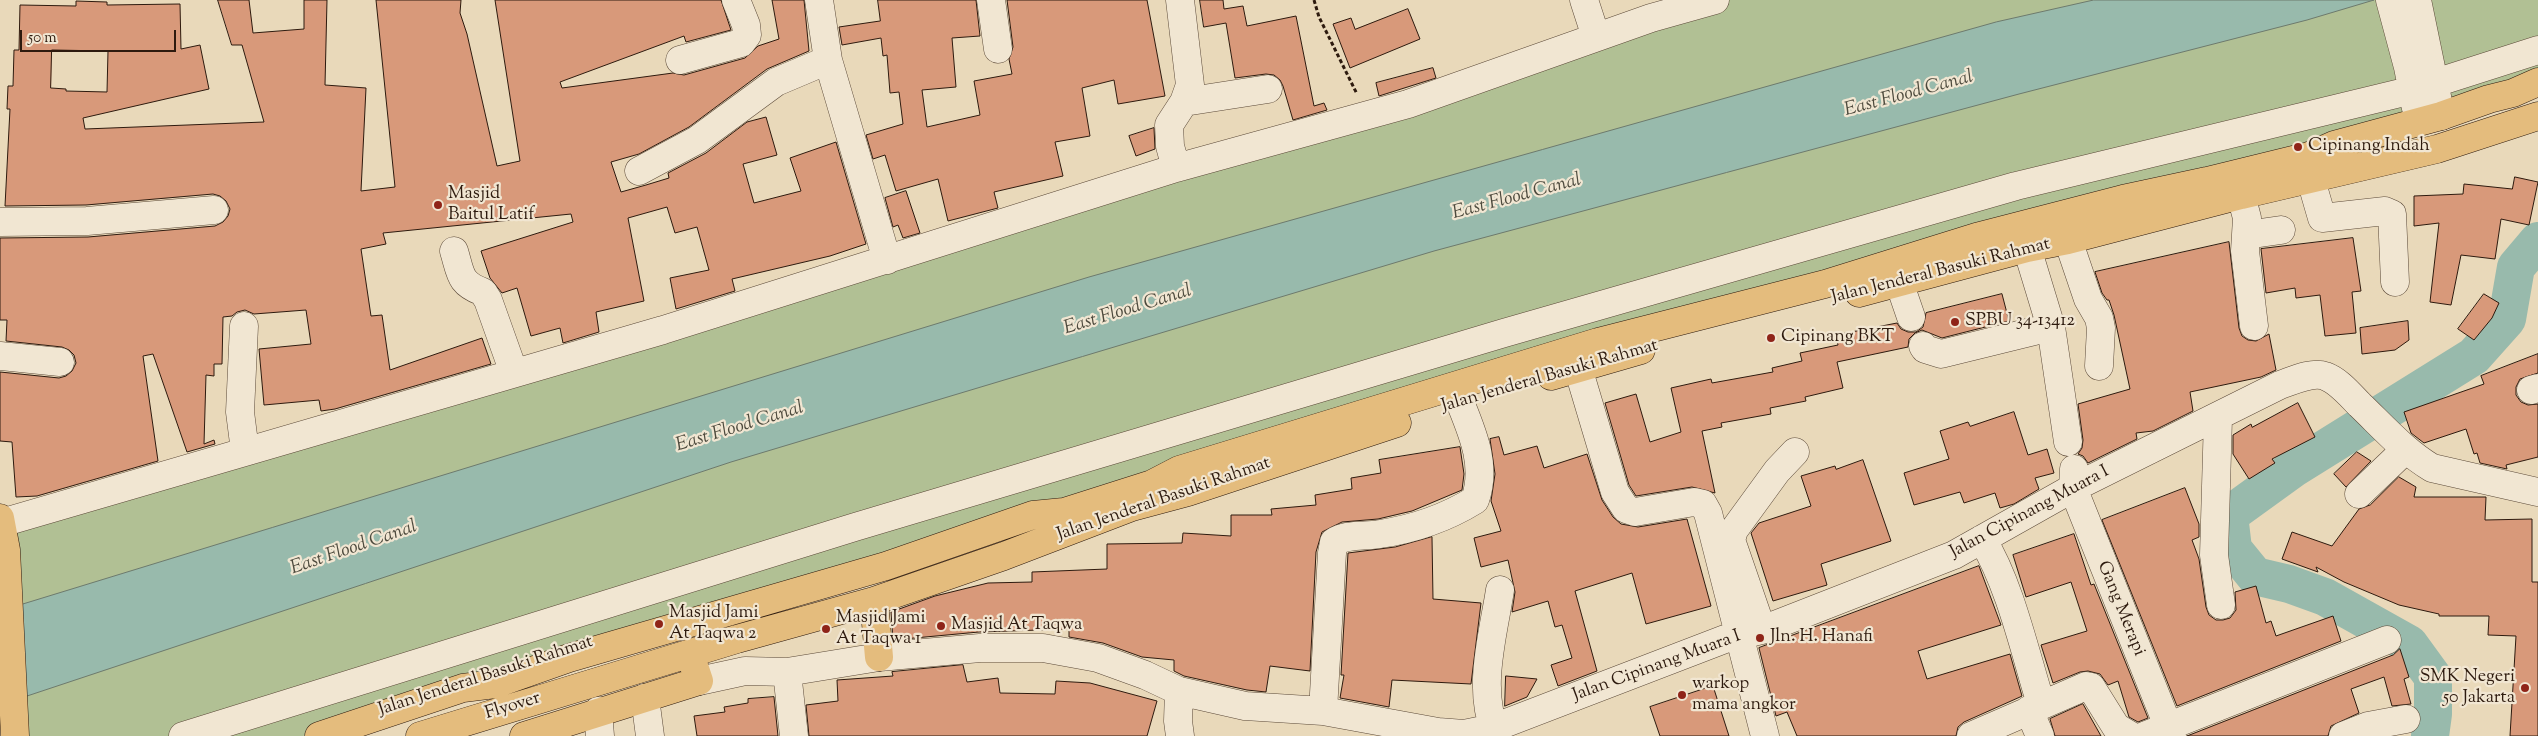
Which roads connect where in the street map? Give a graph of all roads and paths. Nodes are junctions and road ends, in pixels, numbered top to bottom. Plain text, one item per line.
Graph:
1 (736, 0) edge
2 (819, 0) edge
3 (990, 0) edge
4 (1180, 0) edge
5 (1314, 0) edge
6 (1584, 0) edge
7 (1715, 0) edge
8 (2390, 0) edge
9 (2417, 0) edge
10 (1596, 37) junction
11 (998, 49) dead end
12 (2538, 50) edge
13 (680, 60) dead end
14 (828, 60) junction
15 (2422, 75) junction
16 (2538, 82) edge
17 (1268, 89) dead end
18 (1184, 102) junction
19 (1368, 114) junction
20 (2538, 116) edge
21 (2429, 119) junction
22 (1176, 168) junction
23 (639, 171) dead end
24 (2311, 180) junction
25 (2241, 195) junction
26 (214, 210) dead end
27 (0, 222) edge
28 (2281, 230) dead end
29 (2246, 235) junction
30 (2068, 240) junction
31 (2028, 248) junction
32 (454, 251) dead end
33 (887, 260) junction
34 (1899, 282) junction
35 (2395, 282) dead end
36 (1911, 317) dead end
37 (244, 326) dead end
38 (2254, 326) dead end
39 (2051, 327) junction
40 (1923, 346) dead end
41 (0, 356) edge
42 (60, 362) dead end
43 (2098, 366) dead end
44 (1578, 368) junction
45 (514, 373) junction
46 (1460, 402) junction
47 (2218, 418) junction
48 (2403, 446) junction
49 (245, 451) junction
50 (1795, 452) dead end
51 (2072, 466) junction
52 (2538, 492) edge
53 (2359, 494) dead end
54 (0, 520) edge
55 (1982, 539) junction
56 (1500, 590) dead end
57 (874, 601) junction
58 (2221, 605) dead end
59 (673, 629) junction
60 (1750, 632) junction
61 (2386, 640) dead end
62 (690, 654) junction
63 (878, 657) junction
64 (569, 658) joint
65 (787, 672) junction
66 (699, 681) junction
67 (577, 688) joint
68 (1179, 691) junction
69 (645, 698) junction
70 (2035, 708) junction
71 (1323, 711) junction
72 (2406, 719) dead end
73 (599, 724) edge
74 (1391, 729) edge
75 (1495, 732) edge
76 (2162, 733) edge
77 (15, 736) edge
78 (183, 736) edge
79 (302, 736) edge
80 (319, 736) edge
81 (420, 736) edge
82 (524, 736) edge
83 (650, 736) edge
84 (794, 736) edge
85 (1180, 736) edge
86 (1765, 736) edge
87 (1971, 736) edge
88 (2040, 736) edge
89 (2131, 736) edge
90 (2343, 736) edge

1 - 13 street
2 - 14 street
3 - 11 street
4 - 18 street
5 - 19 path
6 - 10 street
7 - 10 street
8 - 15 street
9 - 15 street
10 - 19 street
12 - 15 street
14 - 23 street
14 - 33 street
15 - 21 street
15 - 78 street
16 - 21 main road, Jalan Jenderal Basuki Rahmat
17 - 18 street
18 - 22 street
19 - 22 street
20 - 24 main road, Jalan Jenderal Basuki Rahmat
21 - 59 main road, Jalan Jenderal Basuki Rahmat
22 - 33 street
24 - 25 main road, Jalan Jenderal Basuki Rahmat
24 - 35 street
25 - 29 street
25 - 30 main road, Jalan Jenderal Basuki Rahmat
26 - 27 street
28 - 29 street
29 - 38 street
30 - 31 main road, Jalan Jenderal Basuki Rahmat
30 - 43 street
31 - 34 main road, Jalan Jenderal Basuki Rahmat
31 - 39 street, Gang Merapi
32 - 45 street
33 - 45 street
34 - 36 street
34 - 44 main road, Jalan Jenderal Basuki Rahmat
37 - 49 street
39 - 40 street
39 - 51 street, Gang Merapi
41 - 42 street
44 - 46 main road, Jalan Jenderal Basuki Rahmat
44 - 60 street
45 - 49 street
46 - 57 main road, Jalan Jenderal Basuki Rahmat
46 - 71 street
47 - 48 street, Jalan Cipinang Muara I
47 - 51 street, Jalan Cipinang Muara I
47 - 58 street
48 - 52 street, Jalan Cipinang Muara I
48 - 53 street
49 - 54 street
50 - 60 street
51 - 55 street, Jalan Cipinang Muara I
51 - 76 street, Gang Merapi
54 - 77 main road
55 - 60 street, Jalan Cipinang Muara I
55 - 70 street
56 - 75 street
57 - 62 main road, Jalan Jenderal Basuki Rahmat
57 - 63 main road
59 - 64 main road, Jalan Jenderal Basuki Rahmat
59 - 79 main road, Jalan Jenderal Basuki Rahmat
60 - 75 street, Jalan Cipinang Muara I
60 - 86 street
61 - 76 street
62 - 66 main road
62 - 67 main road, Jalan Jenderal Basuki Rahmat
63 - 65 street, Jalan Cipinang Muara I
63 - 68 street, Jalan Cipinang Muara I
64 - 80 main road, Flyover
65 - 66 street, Jalan Cipinang Muara I
65 - 84 street
66 - 69 main road
67 - 81 main road, Flyover
68 - 71 street, Jalan Cipinang Muara I
68 - 85 street
69 - 73 main road
69 - 83 street
70 - 87 street
70 - 88 street
70 - 89 street
71 - 74 street, Jalan Cipinang Muara I
72 - 90 street
73 - 82 main road
74 - 75 street, Jalan Cipinang Muara I

